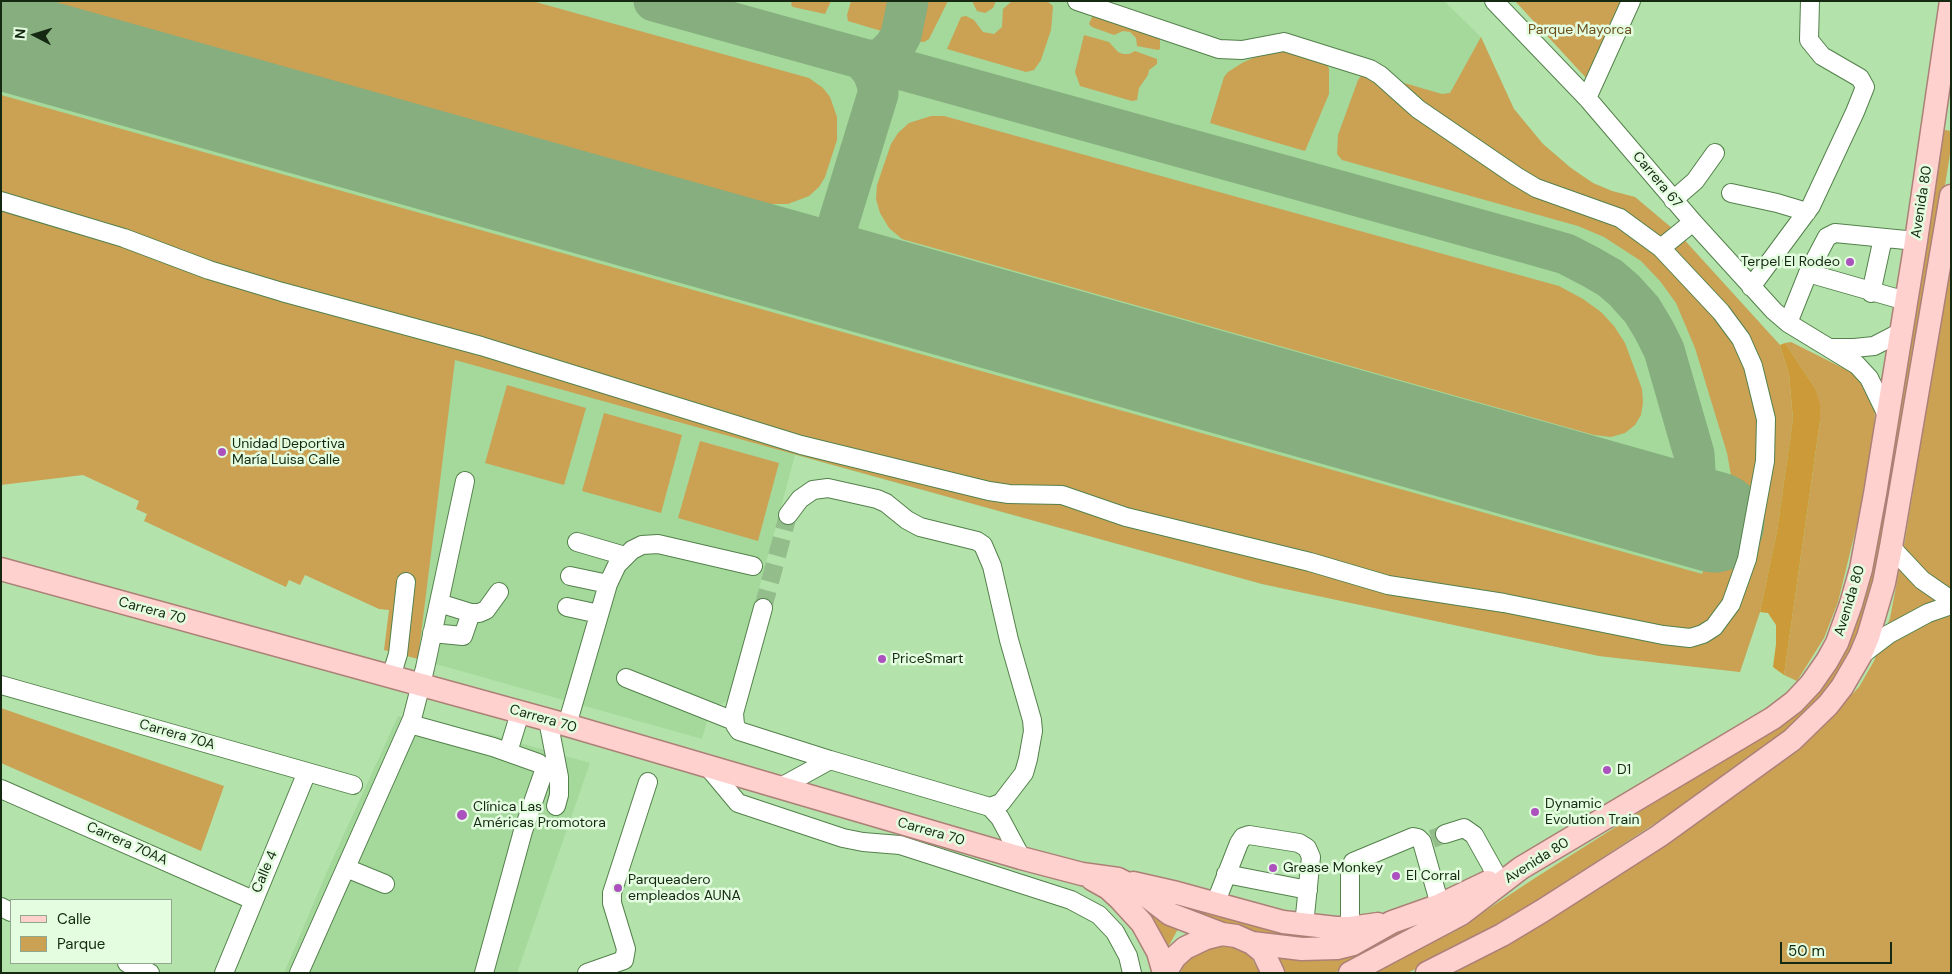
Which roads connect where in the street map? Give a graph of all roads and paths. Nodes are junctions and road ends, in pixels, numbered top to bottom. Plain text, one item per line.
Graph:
1 (1077, 1) edge
2 (1494, 1) edge
3 (1631, 1) edge
4 (1810, 1) edge
5 (1951, 1) edge
6 (1587, 98) junction
7 (1715, 153) dead end
8 (1731, 194) dead end
9 (1951, 196) edge
10 (1674, 200) junction
11 (1, 201) edge
12 (1807, 212) junction
13 (1693, 222) junction
14 (1883, 238) junction
15 (1916, 241) junction
16 (1661, 248) junction
17 (1808, 273) junction
18 (1751, 287) junction
19 (1871, 293) junction
20 (1906, 302) junction
21 (1788, 323) junction
22 (1902, 332) junction
23 (1828, 348) junction
24 (1888, 417) junction
25 (466, 482) dead end
26 (788, 515) tunnel mouth
27 (576, 542) dead end
28 (1891, 547) junction
29 (625, 556) junction
30 (753, 566) dead end
31 (1, 569) edge
32 (570, 576) dead end
33 (406, 582) dead end
34 (608, 584) junction
35 (499, 592) dead end
36 (1951, 600) edge
37 (439, 603) junction
38 (1951, 605) edge
39 (567, 607) dead end
40 (763, 608) tunnel mouth
41 (471, 614) junction
42 (599, 614) junction
43 (432, 633) junction
44 (1860, 656) junction
45 (391, 677) junction
46 (626, 678) dead end
47 (1, 684) edge
48 (420, 685) junction
49 (520, 713) junction
50 (734, 721) junction
51 (557, 723) junction
52 (410, 724) junction
53 (508, 752) junction
54 (830, 760) junction
55 (708, 767) junction
56 (306, 772) junction
57 (648, 782) dead end
58 (353, 785) dead end
59 (779, 788) junction
60 (1, 789) edge
61 (556, 806) dead end
62 (990, 807) junction
63 (1433, 838) junction
64 (1021, 857) junction
65 (1046, 865) junction
66 (346, 868) junction
67 (1521, 868) junction
68 (1082, 874) junction
69 (1226, 874) junction
70 (1003, 878) junction
71 (1498, 878) junction
72 (1118, 879) junction
73 (385, 884) dead end
74 (1308, 890) junction
75 (254, 900) junction
76 (1216, 904) junction
77 (1440, 905) junction
78 (1392, 922) junction
79 (1304, 925) junction
80 (1350, 928) junction
81 (1222, 934) junction
82 (1252, 944) junction
83 (129, 964) edge
84 (150, 973) edge
85 (224, 973) edge
86 (299, 973) edge
87 (484, 973) edge
88 (586, 973) edge
89 (1132, 973) edge
90 (1165, 973) edge
91 (1273, 973) edge
92 (1350, 973) edge
93 (1427, 973) edge

1 - 16 street
2 - 6 street, Carrera 67
3 - 6 street
4 - 12 street
5 - 15 main road, Avenida 80
6 - 10 street, Carrera 67
7 - 10 street
8 - 12 street
9 - 28 main road, Avenida 80
10 - 13 street, Carrera 67
11 - 16 street
12 - 18 street
13 - 16 street
13 - 18 street, Carrera 67
14 - 15 street
14 - 17 street
14 - 19 street
15 - 20 main road, Avenida 80
17 - 19 street
17 - 21 street
18 - 21 street, Carrera 67
19 - 20 street
20 - 22 main road, Avenida 80
21 - 23 street, Carrera 67
22 - 23 street
22 - 24 main road, Avenida 80
23 - 24 street, Carrera 67
24 - 67 main road, Avenida 80
25 - 37 street
26 - 62 street
27 - 29 street
28 - 36 street
28 - 44 main road, Avenida 80
29 - 30 street
29 - 34 street
31 - 45 main road, Carrera 70
32 - 34 street
33 - 45 street
34 - 42 street
35 - 41 street
37 - 41 street
37 - 43 street
38 - 44 street
39 - 42 street
40 - 50 street
41 - 43 street
42 - 51 street
43 - 48 street
44 - 93 main road, Avenida 80
45 - 48 main road, Carrera 70
46 - 50 street
47 - 56 street, Carrera 70A
48 - 49 main road, Carrera 70
48 - 52 street
49 - 51 main road, Carrera 70
49 - 53 street
50 - 54 street
51 - 55 main road, Carrera 70
51 - 61 street
52 - 53 street
52 - 66 street
53 - 87 street
54 - 59 street
54 - 62 street
55 - 59 main road, Carrera 70
55 - 70 street
56 - 58 street, Carrera 70A
56 - 75 street, Calle 4
57 - 88 street
59 - 64 main road, Carrera 70
60 - 75 street, Carrera 70AA
62 - 64 street
63 - 71 street
63 - 77 street
63 - 80 street
64 - 65 main road, Carrera 70
65 - 68 main road, Carrera 70
65 - 70 street
66 - 73 street
66 - 86 street
67 - 71 main road
67 - 92 main road, Avenida 80
68 - 72 main road, Carrera 70
68 - 90 main road, Carrera 70
69 - 74 street
69 - 74 street
69 - 76 street
70 - 89 street
71 - 77 main road
72 - 76 main road
72 - 81 main road, Carrera 70
74 - 79 street
75 - 85 street, Calle 4
76 - 79 main road
77 - 78 main road
78 - 80 main road
78 - 82 main road
79 - 80 main road
81 - 82 main road, Carrera 70
81 - 90 main road
82 - 91 main road
83 - 84 street

